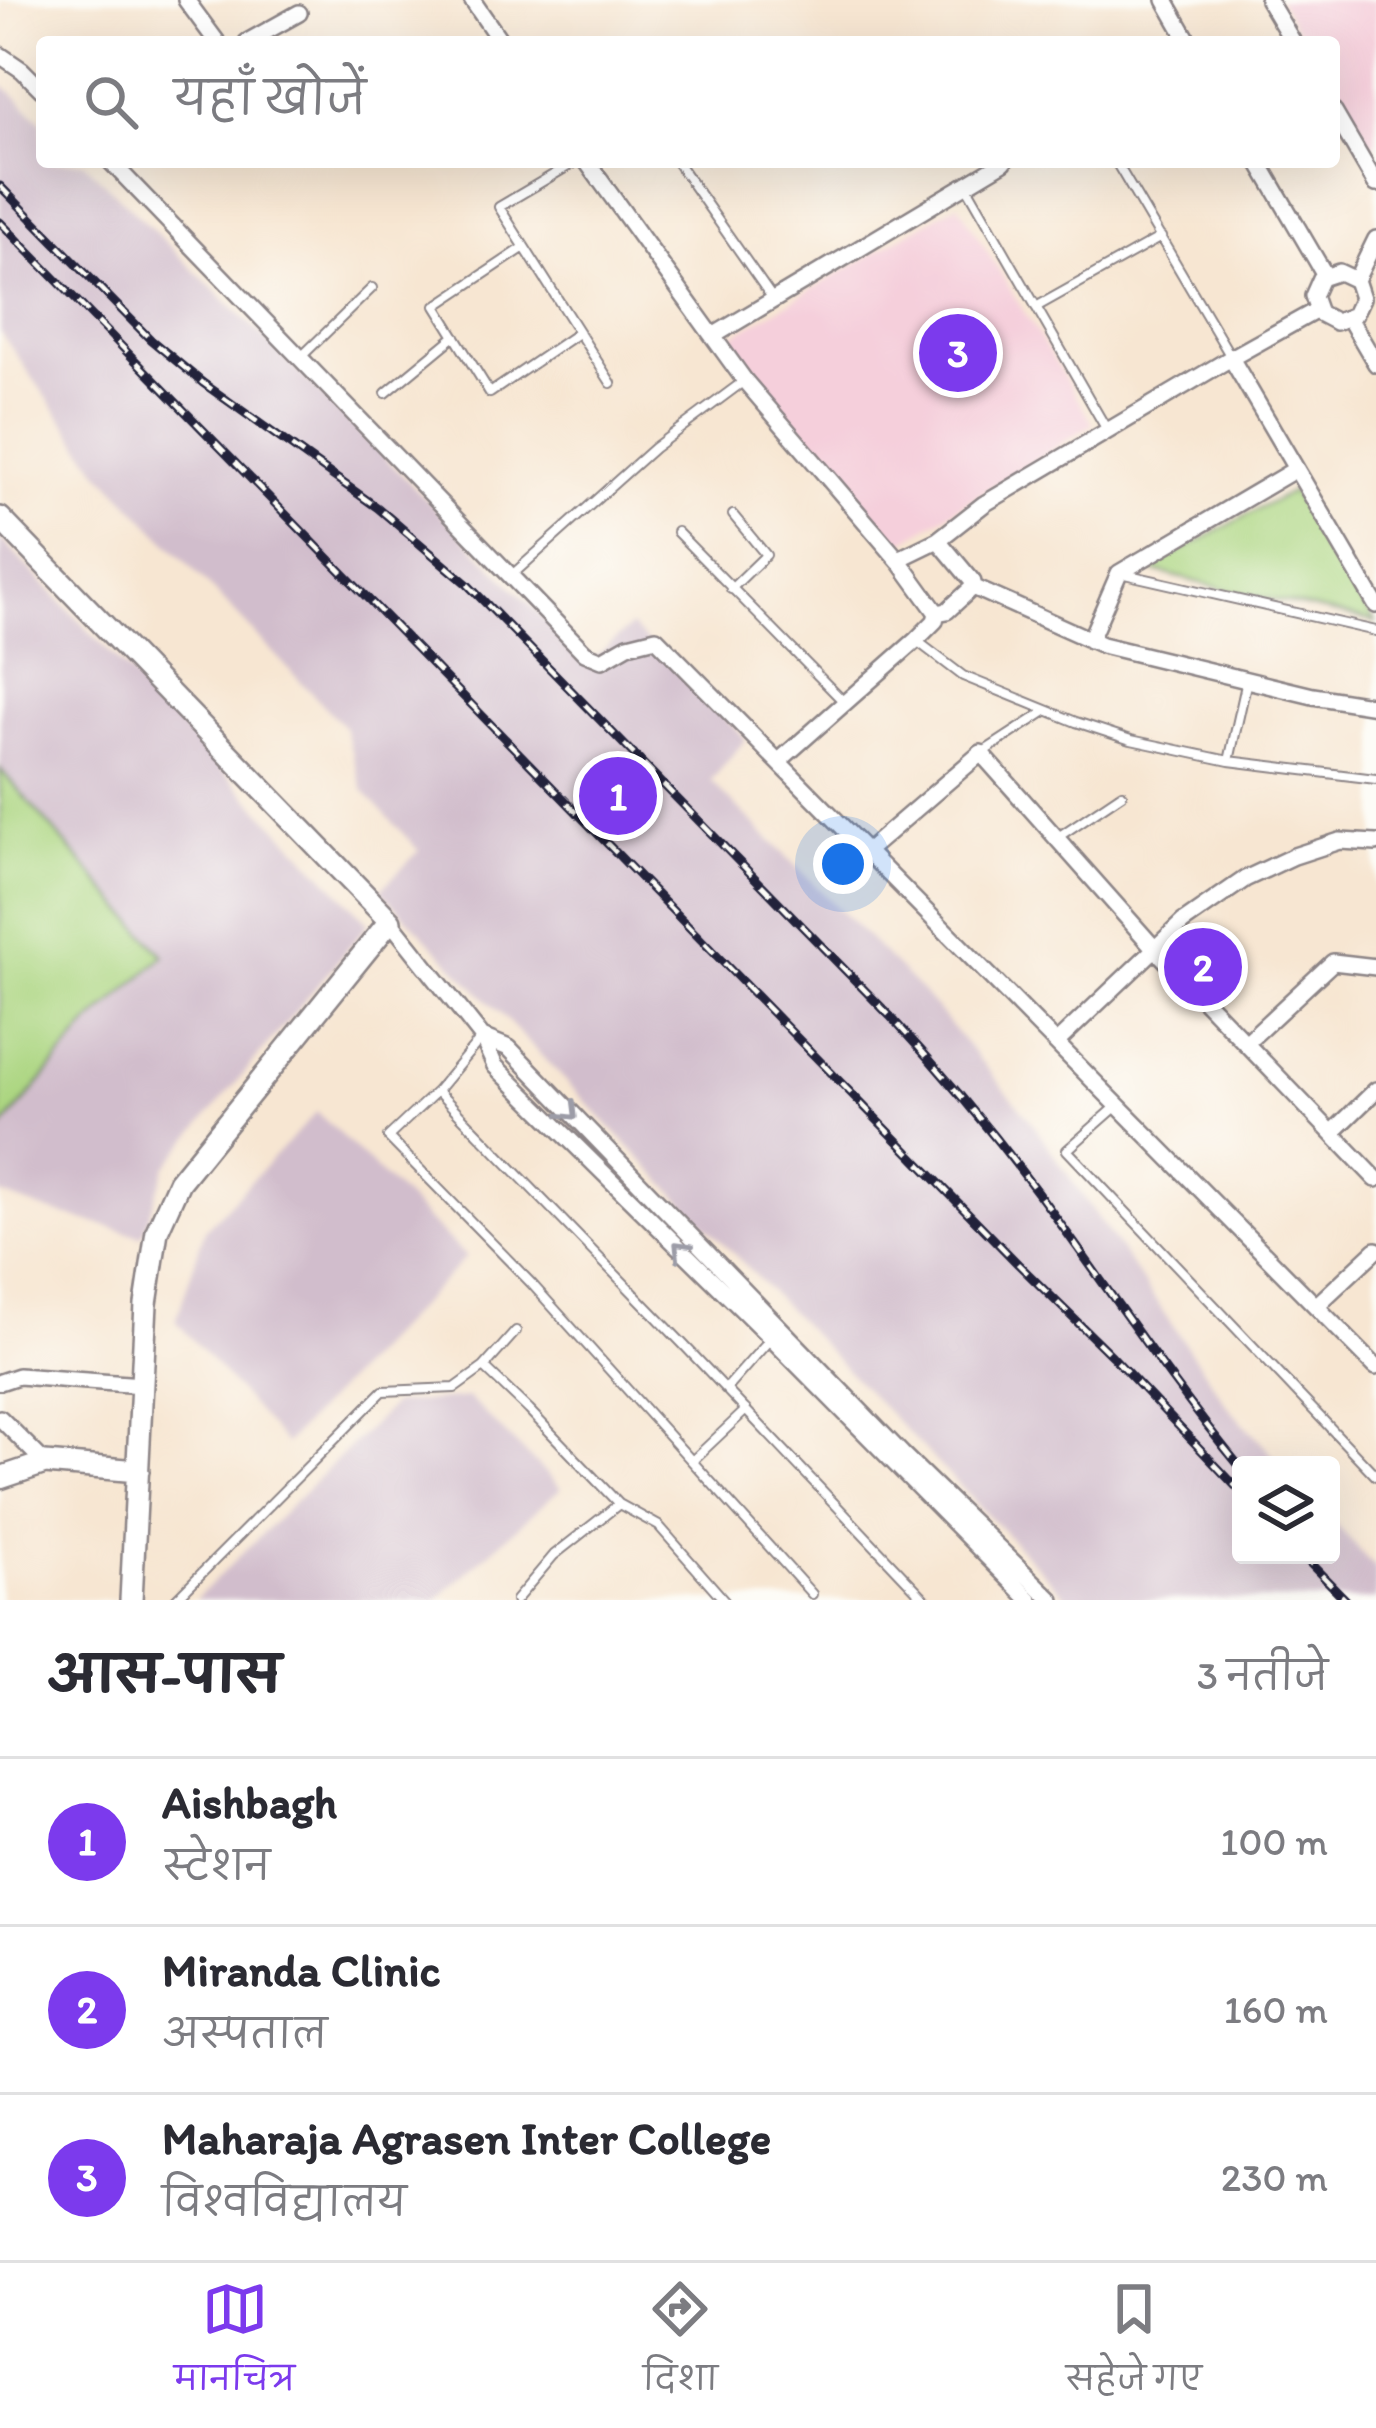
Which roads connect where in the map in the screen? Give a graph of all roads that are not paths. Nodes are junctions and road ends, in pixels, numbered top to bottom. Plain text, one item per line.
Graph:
1 (186, 0) edge
2 (472, 0) edge
3 (1165, 0) edge
4 (1268, 0) edge
5 (299, 13) dead end
6 (213, 36) edge
7 (259, 36) edge
8 (497, 36) edge
9 (1186, 36) edge
10 (1289, 36) edge
11 (0, 55) edge
12 (36, 85) edge
13 (1340, 122) edge
14 (117, 168) edge
15 (565, 168) edge
16 (591, 168) edge
17 (681, 168) edge
18 (994, 168) edge
19 (1120, 168) edge
20 (1263, 168) edge
21 (1376, 184) edge
22 (967, 185) junction
23 (1161, 237) junction
24 (1376, 239) edge
25 (524, 248) junction
26 (1325, 275) junction
27 (1356, 280) junction
28 (372, 288) dead end
29 (1369, 297) edge
30 (774, 300) junction
31 (1036, 307) junction
32 (1317, 310) junction
33 (1349, 318) junction
34 (578, 333) junction
35 (713, 336) junction
36 (455, 337) junction
37 (300, 358) junction
38 (1231, 358) junction
39 (1376, 364) edge
40 (745, 381) junction
41 (611, 383) dead end
42 (386, 393) dead end
43 (1107, 431) junction
44 (1297, 469) junction
45 (733, 515) dead end
46 (0, 518) edge
47 (677, 532) dead end
48 (938, 540) junction
49 (900, 562) junction
50 (1119, 573) junction
51 (511, 576) junction
52 (973, 587) junction
53 (730, 589) junction
54 (1376, 605) edge
55 (938, 614) junction
56 (1376, 631) edge
57 (916, 640) junction
58 (1090, 640) junction
59 (1247, 680) junction
60 (844, 703) junction
61 (1376, 706) edge
62 (1047, 711) junction
63 (981, 753) junction
64 (779, 761) junction
65 (1229, 761) junction
66 (1376, 779) edge
67 (1122, 794) dead end
68 (1057, 838) junction
69 (1376, 843) edge
70 (867, 851) junction
71 (390, 921) junction
72 (1155, 949) junction
73 (1376, 967) edge
74 (482, 1037) junction
75 (1246, 1042) junction
76 (1056, 1043) junction
77 (1376, 1090) edge
78 (437, 1091) junction
79 (1118, 1105) junction
80 (1333, 1132) junction
81 (1376, 1179) edge
82 (1376, 1250) edge
83 (1317, 1305) junction
84 (516, 1330) dead end
85 (771, 1338) junction
86 (484, 1366) junction
87 (1376, 1367) edge
88 (0, 1382) edge
89 (142, 1385) junction
90 (726, 1389) junction
91 (746, 1410) junction
92 (0, 1419) edge
93 (692, 1461) junction
94 (45, 1463) junction
95 (138, 1471) junction
96 (1376, 1475) edge
97 (0, 1478) edge
98 (619, 1504) junction
99 (812, 1594) dead end
100 (131, 1600) edge
101 (176, 1600) edge
102 (516, 1600) edge
103 (724, 1600) edge
104 (926, 1600) edge
105 (1030, 1600) edge
106 (1052, 1600) edge

1 - 6 street
2 - 8 street
3 - 9 street
4 - 10 street
5 - 7 street
11 - 12 street
13 - 21 street
14 - 37 street
15 - 25 lane
16 - 35 street
17 - 30 lane
18 - 22 street
19 - 23 lane
20 - 26 street
22 - 30 street
22 - 31 lane
23 - 31 lane
23 - 38 lane
24 - 27 street
25 - 34 lane
25 - 36 lane
26 - 27 street
26 - 32 street
27 - 29 street
28 - 37 lane
29 - 33 street
30 - 35 street
31 - 43 lane
32 - 33 street
32 - 38 street
33 - 39 street
34 - 36 lane
34 - 41 lane
35 - 40 street
36 - 42 lane
37 - 51 street
38 - 43 street
38 - 44 street
40 - 49 street
40 - 51 lane
43 - 48 street
44 - 50 street
44 - 54 street
45 - 53 lane
46 - 71 street
47 - 53 lane
48 - 49 street
48 - 52 street
49 - 55 street
50 - 56 lane
50 - 58 street
51 - 64 street
52 - 55 street
52 - 58 street
53 - 60 lane
55 - 57 street
57 - 60 street
57 - 62 lane
58 - 59 street
59 - 61 street
59 - 65 lane
60 - 64 street
62 - 63 lane
62 - 65 lane
63 - 68 street
63 - 70 street
64 - 70 street
65 - 66 lane
67 - 68 lane
68 - 72 street
69 - 72 street
70 - 76 street
71 - 74 street
71 - 89 street
72 - 75 street
72 - 76 street
73 - 75 street
74 - 78 lane
85 -> 74 street
74 -> 106 street
75 - 80 street
76 - 79 street
77 - 80 street
78 - 90 lane
78 - 93 lane
79 - 83 street
79 - 96 lane
80 - 81 street
82 - 83 street
83 - 87 street
84 - 86 lane
85 - 90 lane
85 - 105 street
86 - 98 lane
86 - 101 lane
88 - 89 street
89 - 95 street
90 - 91 lane
91 - 93 lane
91 - 104 lane
92 - 94 street
93 - 99 lane
94 - 95 street
94 - 97 street
95 - 100 street
98 - 102 lane
98 - 103 lane

